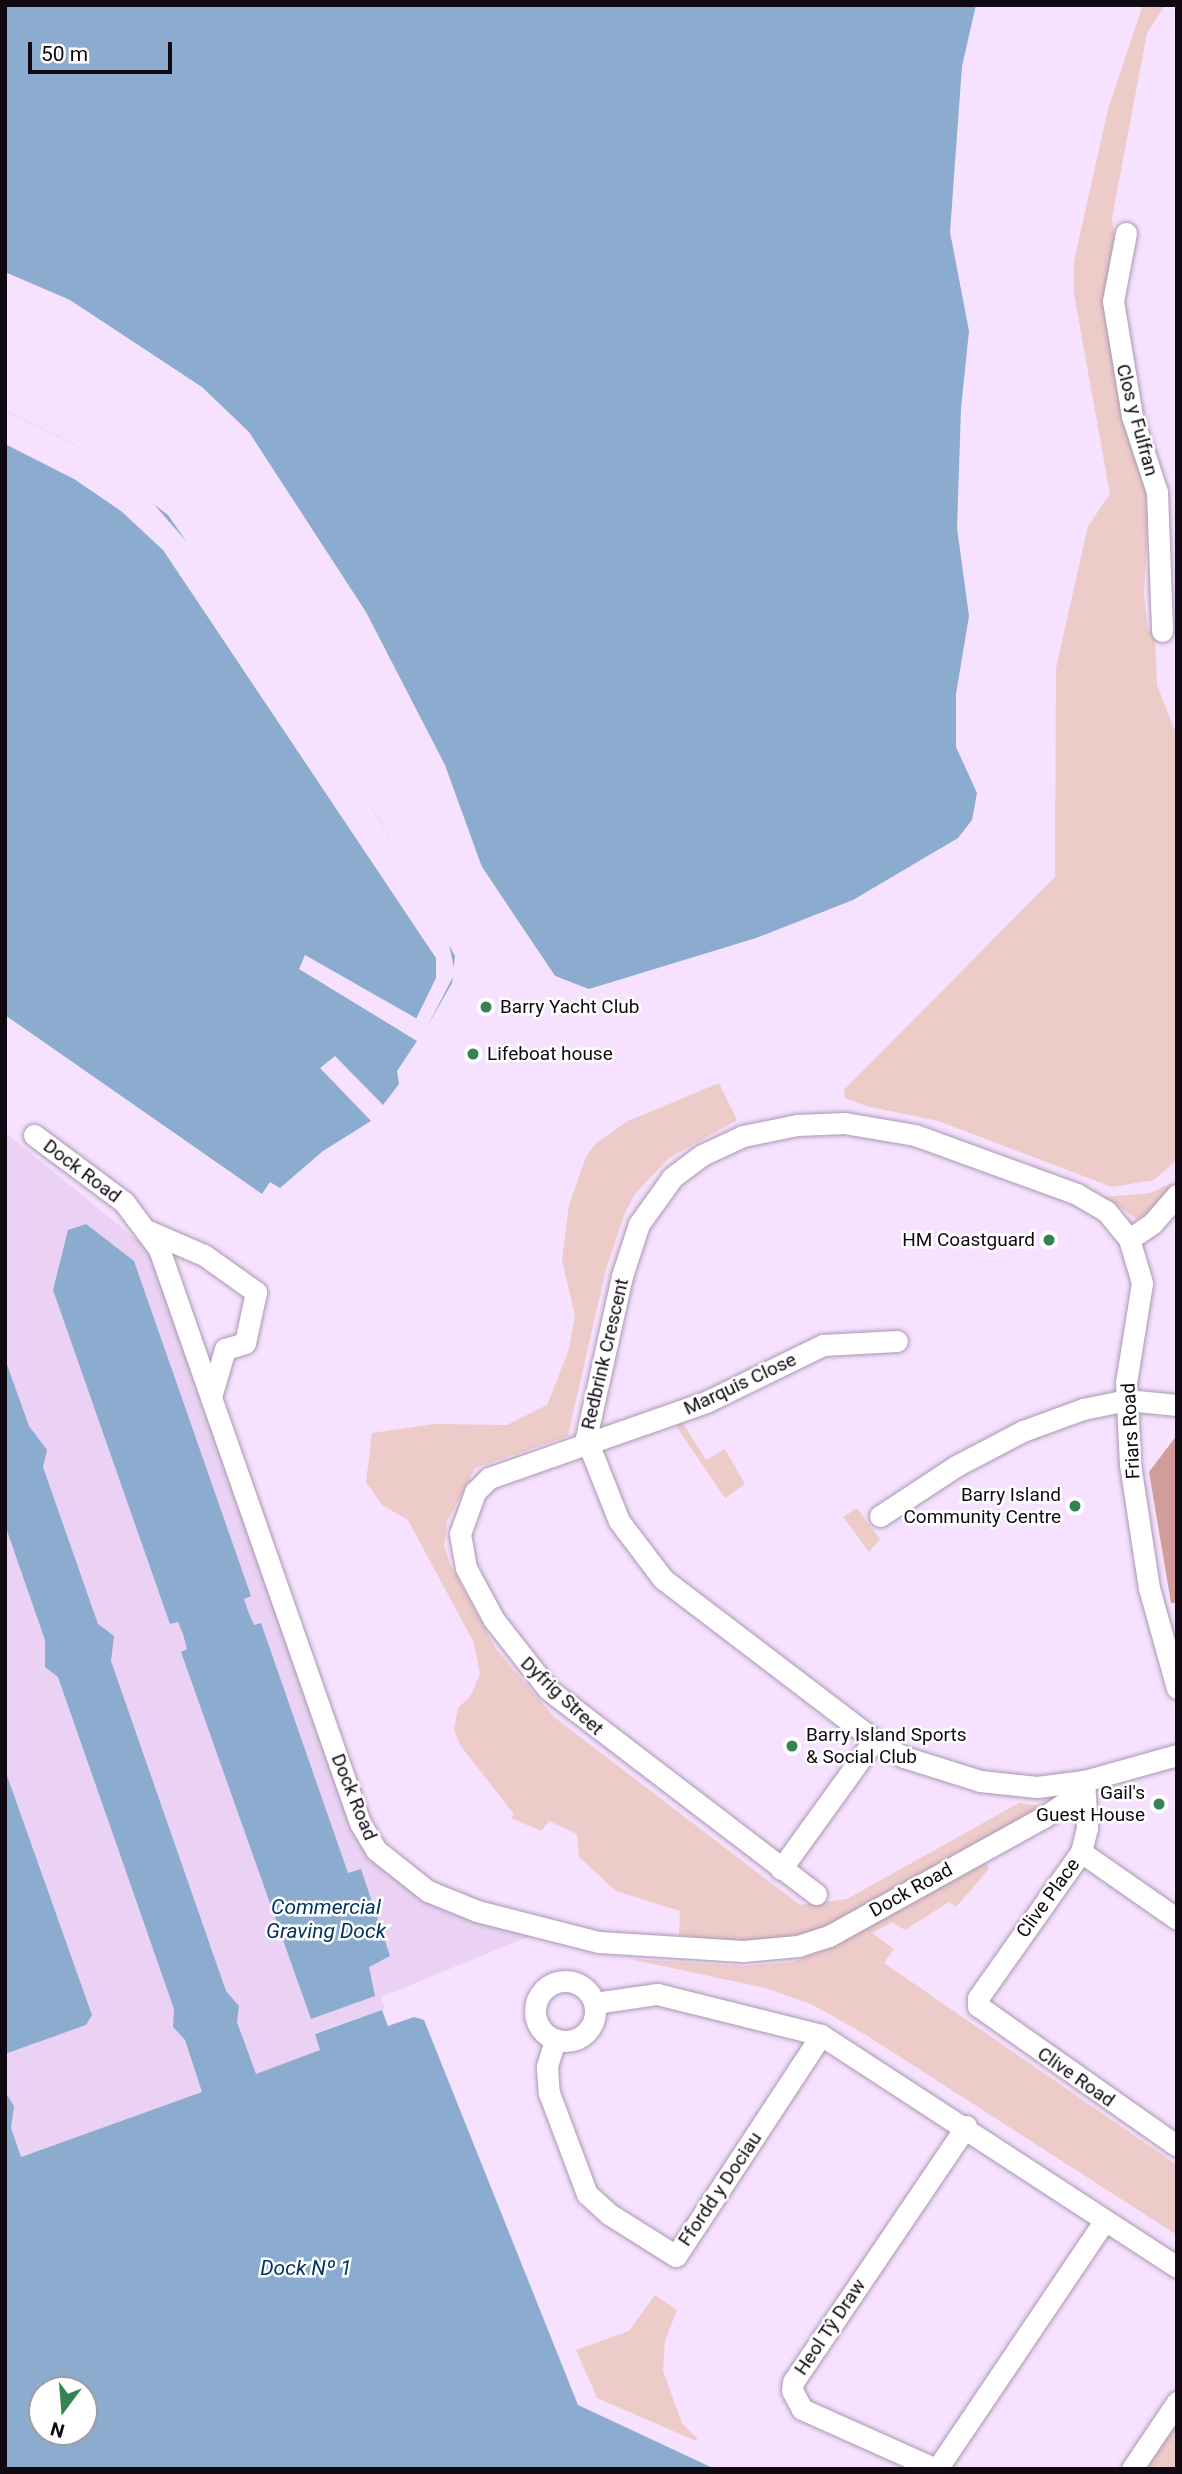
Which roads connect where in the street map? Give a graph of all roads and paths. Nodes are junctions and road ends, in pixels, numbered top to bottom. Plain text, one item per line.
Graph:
1 (1126, 233) dead end
2 (1168, 607) edge
3 (1162, 631) dead end
4 (34, 1135) dead end
5 (1177, 1195) edge
6 (148, 1231) junction
7 (1129, 1239) junction
8 (897, 1341) dead end
9 (211, 1397) junction
10 (1127, 1400) junction
11 (1177, 1405) edge
12 (587, 1446) junction
13 (880, 1516) dead end
14 (1177, 1688) edge
15 (874, 1740) junction
16 (1177, 1755) edge
17 (1084, 1781) junction
18 (1081, 1852) junction
19 (781, 1869) junction
20 (816, 1894) dead end
21 (1177, 1919) edge
22 (595, 2003) junction
23 (978, 2006) joint
24 (821, 2035) junction
25 (555, 2040) junction
26 (966, 2126) junction
27 (1177, 2146) edge
28 (1104, 2221) junction
29 (1177, 2267) edge
30 (1177, 2402) edge
31 (936, 2469) edge
32 (1132, 2469) edge

1 - 2 street, Clos y Fulfran
2 - 3 street, Clos y Fulfran
4 - 6 street, Dock Road
5 - 7 street
6 - 9 street, Dock Road
6 - 9 street
7 - 10 street, Friars Road
7 - 12 street, Redbrink Crescent
8 - 12 street, Marquis Close
9 - 17 street, Dock Road
10 - 11 street
10 - 13 street
10 - 14 street, Friars Road
12 - 15 street, Redbrink Crescent
12 - 19 street, Dyfrig Street
15 - 17 street, Redbrink Crescent
15 - 19 street
16 - 17 street, Redbrink Crescent
17 - 18 street, Clive Place
18 - 21 street
18 - 23 street, Clive Place
19 - 20 street, Dyfrig Street
22 - 24 street
22 - 25 street
22 - 25 street
23 - 27 street, Clive Road
24 - 25 street, Ffordd y Dociau
24 - 26 street
26 - 28 street
26 - 31 street, Heol Tŷ Draw
28 - 29 street
28 - 31 street, Heol Tŷ Draw
30 - 32 street

